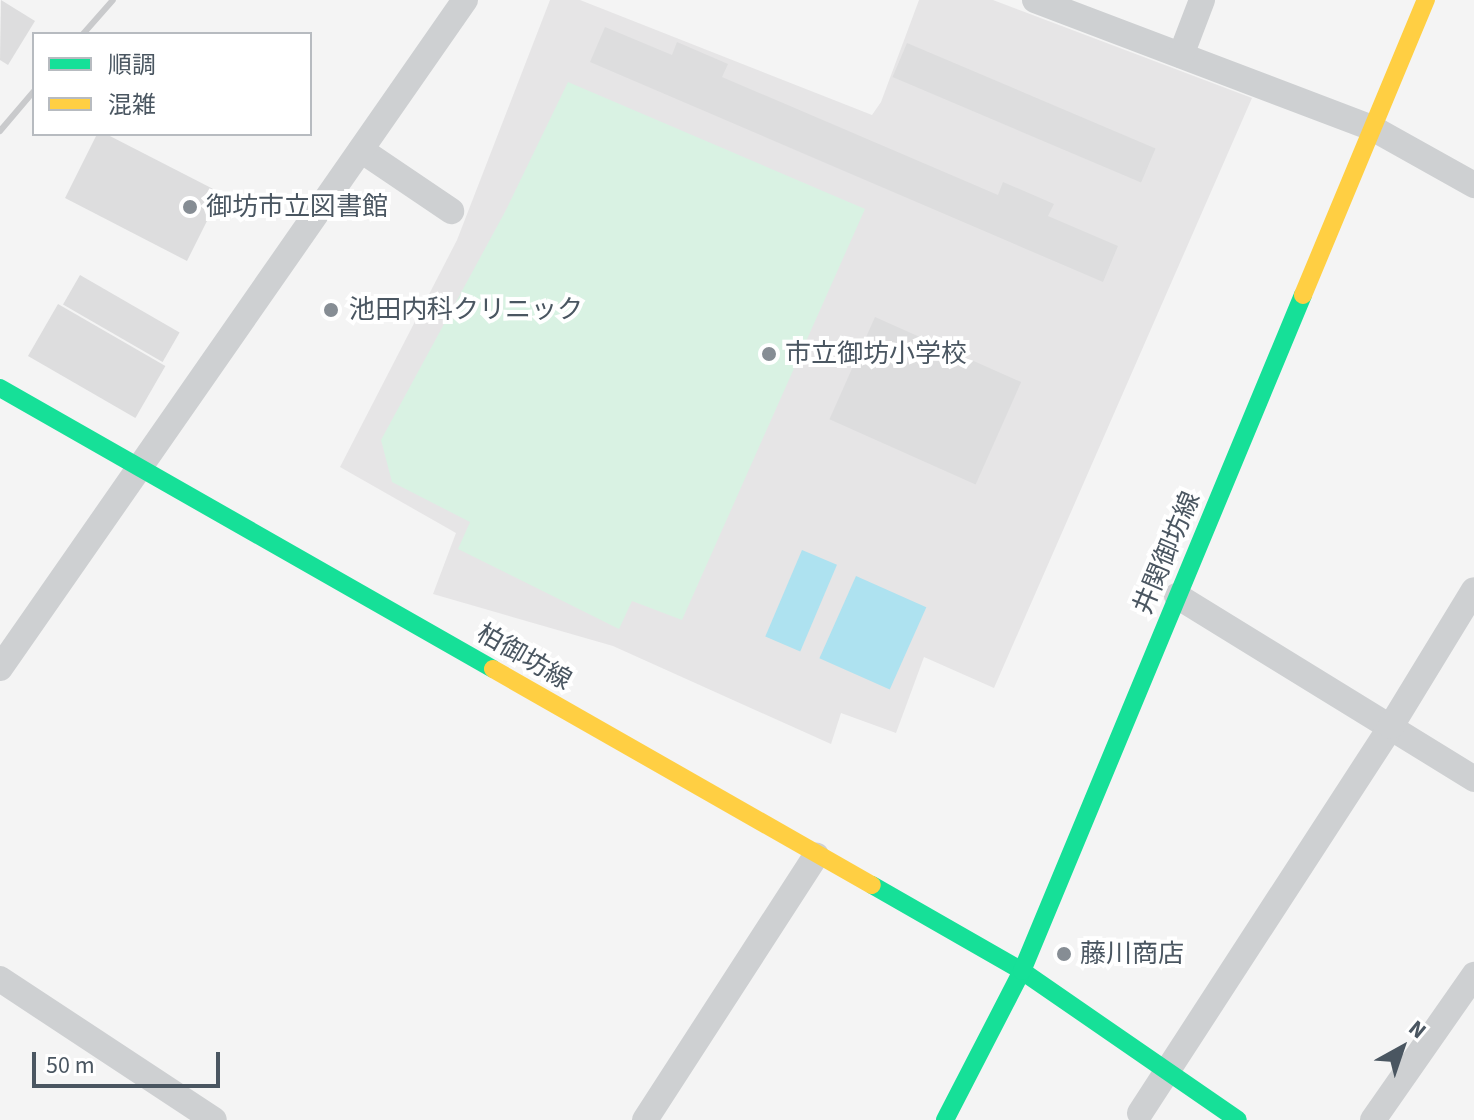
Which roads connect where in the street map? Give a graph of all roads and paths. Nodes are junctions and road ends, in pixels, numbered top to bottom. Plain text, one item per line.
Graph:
1 (465, 0) edge
2 (1035, 0) edge
3 (1202, 0) edge
4 (1426, 0) edge
5 (1181, 55) junction
6 (1374, 129) junction
7 (361, 150) junction
8 (1474, 185) edge
9 (451, 211) dead end
10 (0, 388) edge
11 (141, 467) junction
12 (1474, 590) edge
13 (1177, 596) junction
14 (0, 668) edge
15 (1391, 726) junction
16 (1474, 779) edge
17 (816, 856) junction
18 (1022, 971) junction
19 (1474, 975) edge
20 (0, 979) edge
21 (1167, 1068) junction
22 (1140, 1113) dead end
23 (214, 1120) edge
24 (645, 1120) edge
25 (945, 1120) edge
26 (1238, 1120) edge
27 (1373, 1120) edge

1 - 7 street
2 - 5 street
3 - 5 street
4 - 6 main road, 井関御坊線
5 - 6 street
6 - 8 street
6 - 13 main road, 井関御坊線
7 - 9 street
7 - 11 street
10 - 11 main road, 柏御坊線
11 - 14 street
11 - 17 main road, 柏御坊線
12 - 15 street
13 - 15 street
13 - 18 main road, 井関御坊線
15 - 16 street
15 - 21 street
17 - 18 main road, 柏御坊線
17 - 24 street
18 - 21 main road, 柏御坊線
18 - 25 main road, 井関御坊線
19 - 27 street
20 - 23 street
21 - 22 street
21 - 26 main road, 柏御坊線

